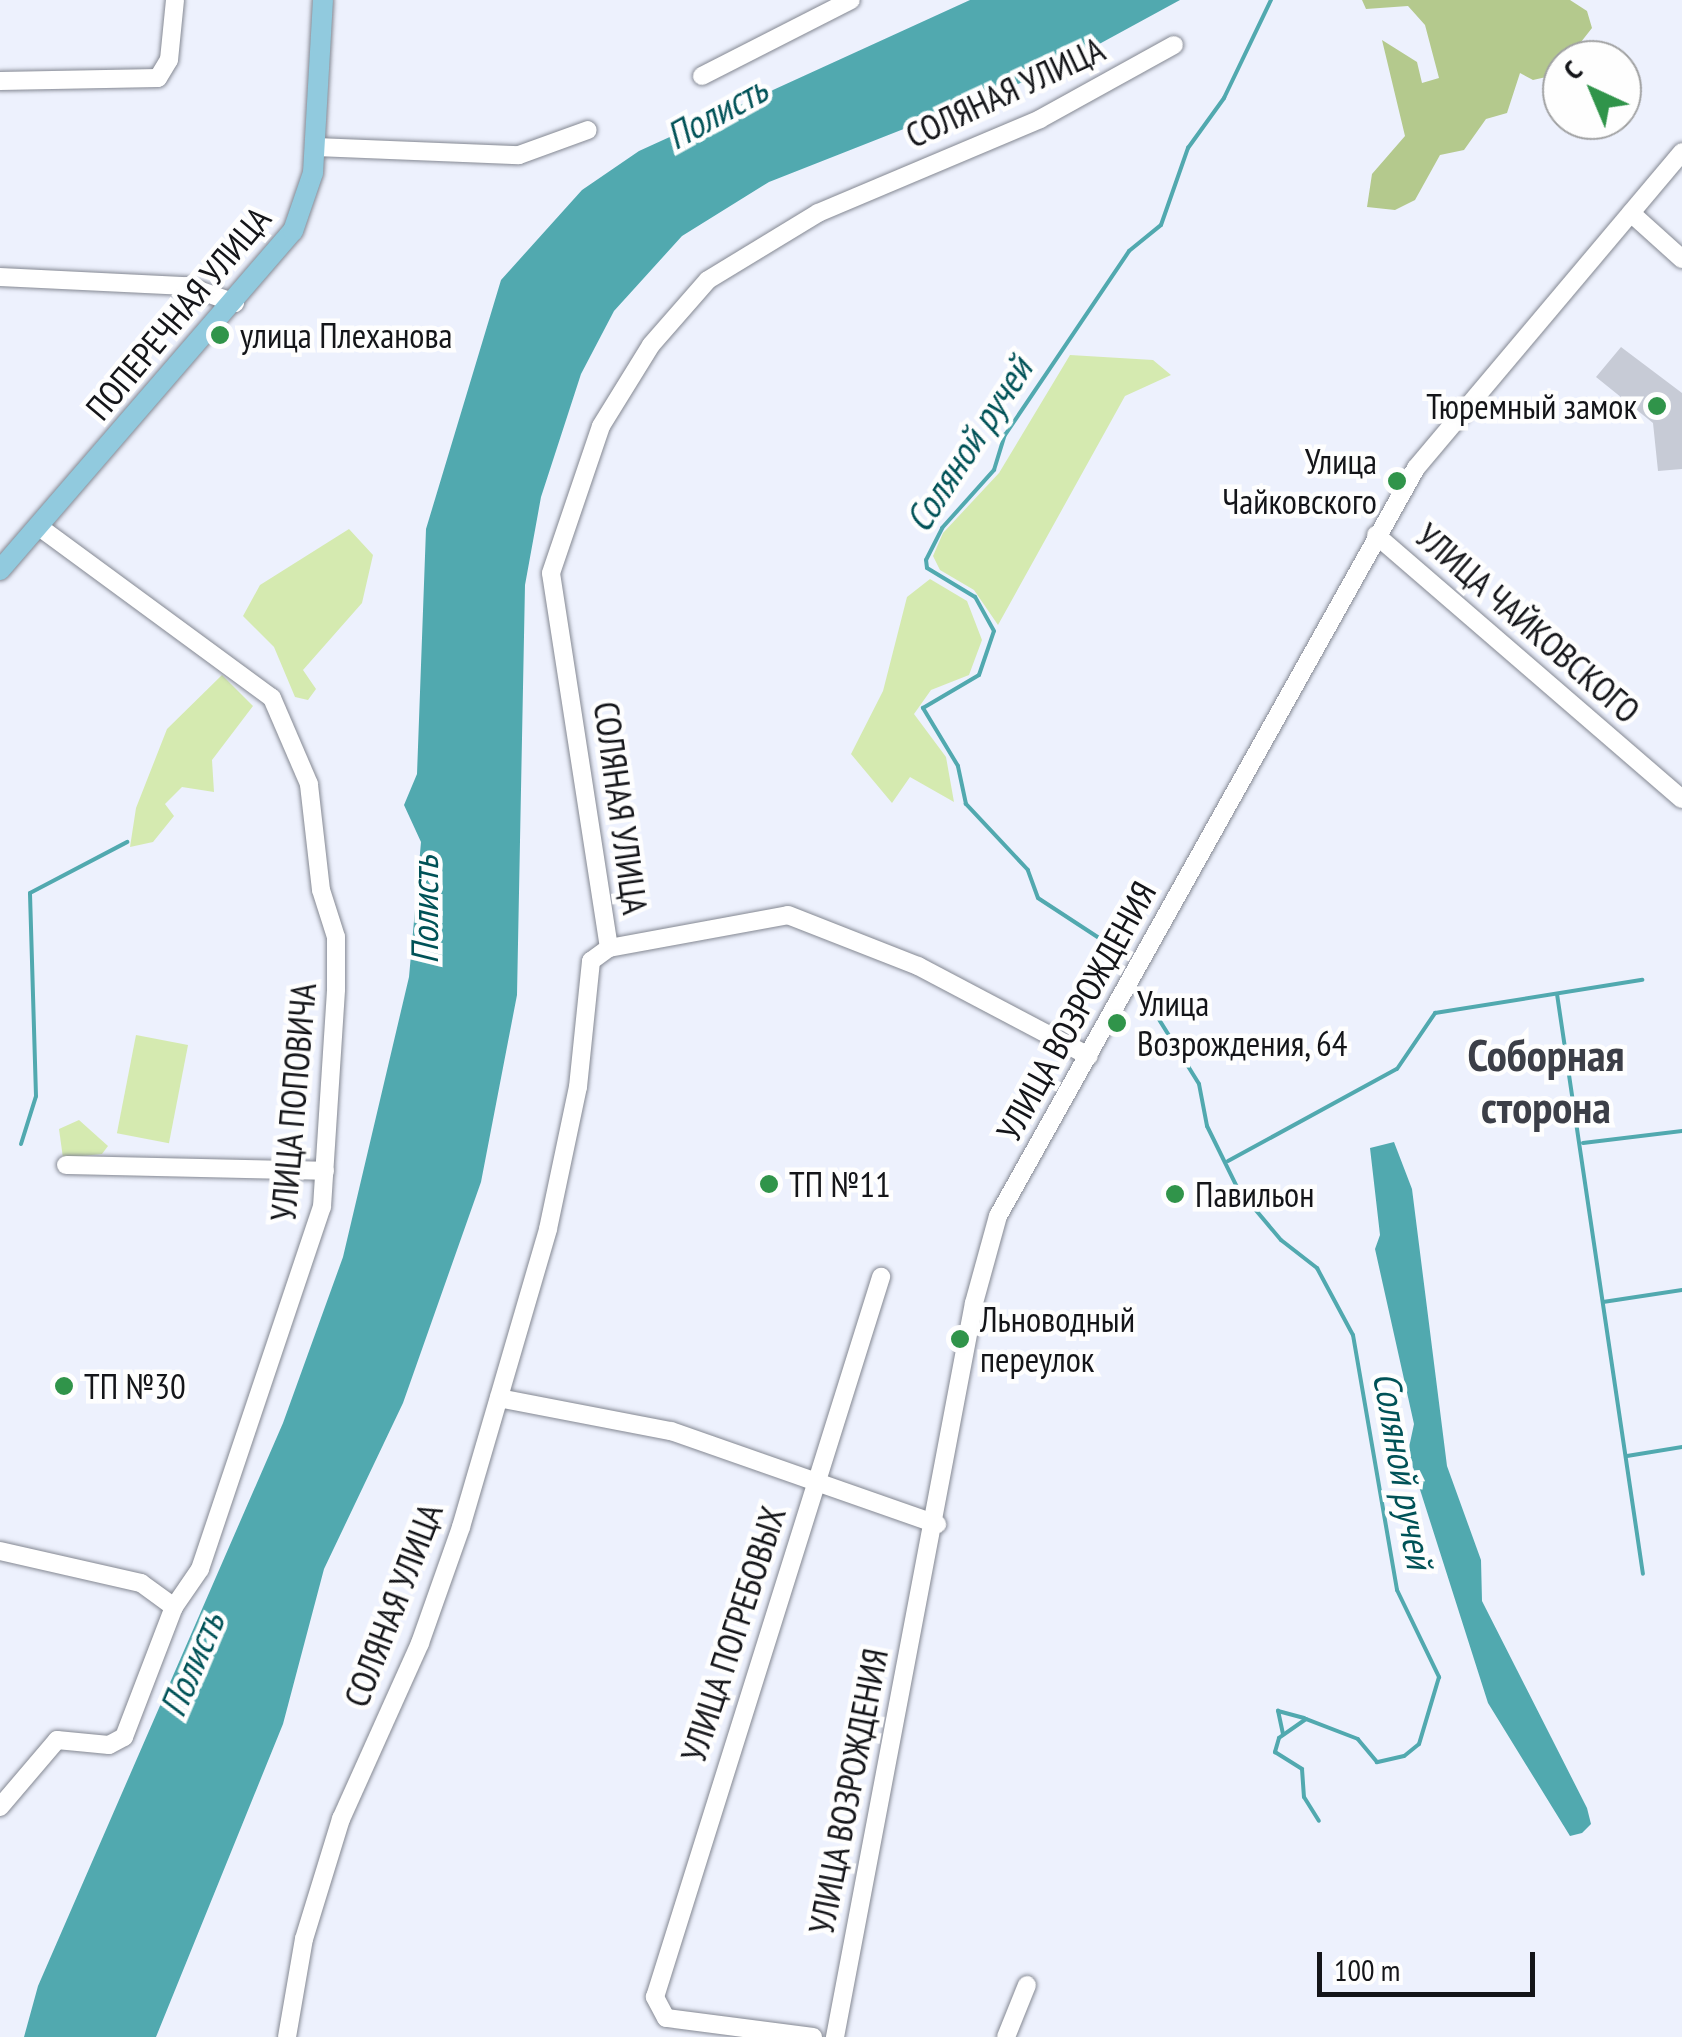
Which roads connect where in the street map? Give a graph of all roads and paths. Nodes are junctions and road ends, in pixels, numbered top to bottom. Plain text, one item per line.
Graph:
1 (175, 0) edge
2 (322, 0) edge
3 (851, 0) edge
4 (1174, 45) dead end
5 (702, 76) dead end
6 (0, 81) edge
7 (588, 130) dead end
8 (316, 147) junction
9 (1682, 152) edge
10 (1631, 213) junction
11 (1682, 259) edge
12 (0, 277) edge
13 (235, 303) junction
14 (38, 526) junction
15 (1376, 535) junction
16 (0, 570) edge
17 (1682, 799) edge
18 (609, 948) junction
19 (1089, 1056) junction
20 (66, 1165) dead end
21 (325, 1170) junction
22 (881, 1277) dead end
23 (499, 1398) junction
24 (814, 1484) junction
25 (937, 1524) junction
26 (0, 1551) edge
27 (174, 1607) junction
28 (0, 1807) edge
29 (1027, 1986) dead end
30 (287, 2037) edge
31 (812, 2037) edge
32 (835, 2037) edge
33 (1006, 2037) edge

1 - 6 street
2 - 8 main road, ПОПЕРЕЧНАЯ УЛИЦА
3 - 5 street
4 - 18 street, СОЛЯНАЯ УЛИЦА
7 - 8 street
8 - 13 main road, ПОПЕРЕЧНАЯ УЛИЦА
9 - 10 street, УЛИЦА ВОЗРОЖДЕНИЯ
10 - 11 street
10 - 15 street, УЛИЦА ВОЗРОЖДЕНИЯ
12 - 13 street
13 - 14 main road, ПОПЕРЕЧНАЯ УЛИЦА
14 - 16 main road, ПОПЕРЕЧНАЯ УЛИЦА
14 - 21 street, УЛИЦА ПОПОВИЧА
15 - 17 street, УЛИЦА ЧАЙКОВСКОГО
15 - 19 street, УЛИЦА ВОЗРОЖДЕНИЯ
18 - 19 street
18 - 23 street, СОЛЯНАЯ УЛИЦА
19 - 25 street, УЛИЦА ВОЗРОЖДЕНИЯ
20 - 21 street
21 - 27 street, УЛИЦА ПОПОВИЧА
22 - 24 street, УЛИЦА ПОГРЕБОВЫХ
23 - 24 street
23 - 30 street, СОЛЯНАЯ УЛИЦА
24 - 25 street
24 - 31 street, УЛИЦА ПОГРЕБОВЫХ
25 - 32 street, УЛИЦА ВОЗРОЖДЕНИЯ
26 - 27 street
27 - 28 street, УЛИЦА ПОПОВИЧА
29 - 33 street

